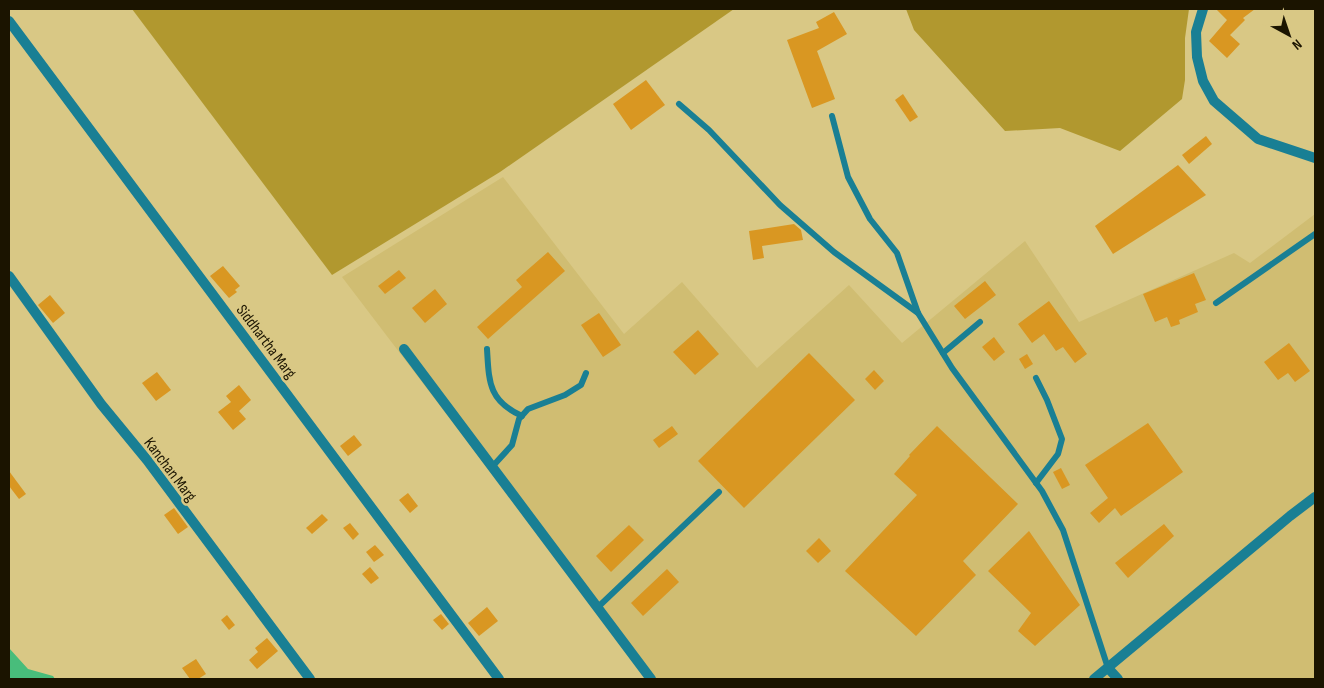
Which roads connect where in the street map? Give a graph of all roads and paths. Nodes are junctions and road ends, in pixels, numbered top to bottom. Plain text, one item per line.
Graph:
1 (1203, 9) edge
2 (9, 21) edge
3 (679, 104) dead end
4 (832, 116) dead end
5 (1315, 158) edge
6 (1315, 234) edge
7 (9, 276) edge
8 (1216, 303) dead end
9 (918, 313) junction
10 (980, 322) dead end
11 (404, 349) dead end
12 (487, 349) dead end
13 (943, 353) junction
14 (586, 374) dead end
15 (1036, 378) dead end
16 (522, 416) junction
17 (492, 467) junction
18 (1036, 483) junction
19 (720, 492) dead end
20 (1315, 497) edge
21 (597, 608) junction
22 (1108, 668) junction
23 (310, 679) edge
24 (499, 679) edge
25 (651, 679) edge
26 (1094, 679) edge
27 (1118, 679) edge

1 - 5 street
2 - 24 street, Siddhartha Marg
3 - 9 lane
4 - 9 lane
6 - 8 lane
7 - 23 street, Kanchan Marg
9 - 13 lane
10 - 13 lane
11 - 17 street
12 - 16 lane
13 - 18 lane
14 - 16 lane
15 - 18 lane
16 - 17 lane
17 - 21 street
18 - 22 lane
19 - 21 lane
20 - 22 street
21 - 25 street
22 - 26 street
22 - 27 street

